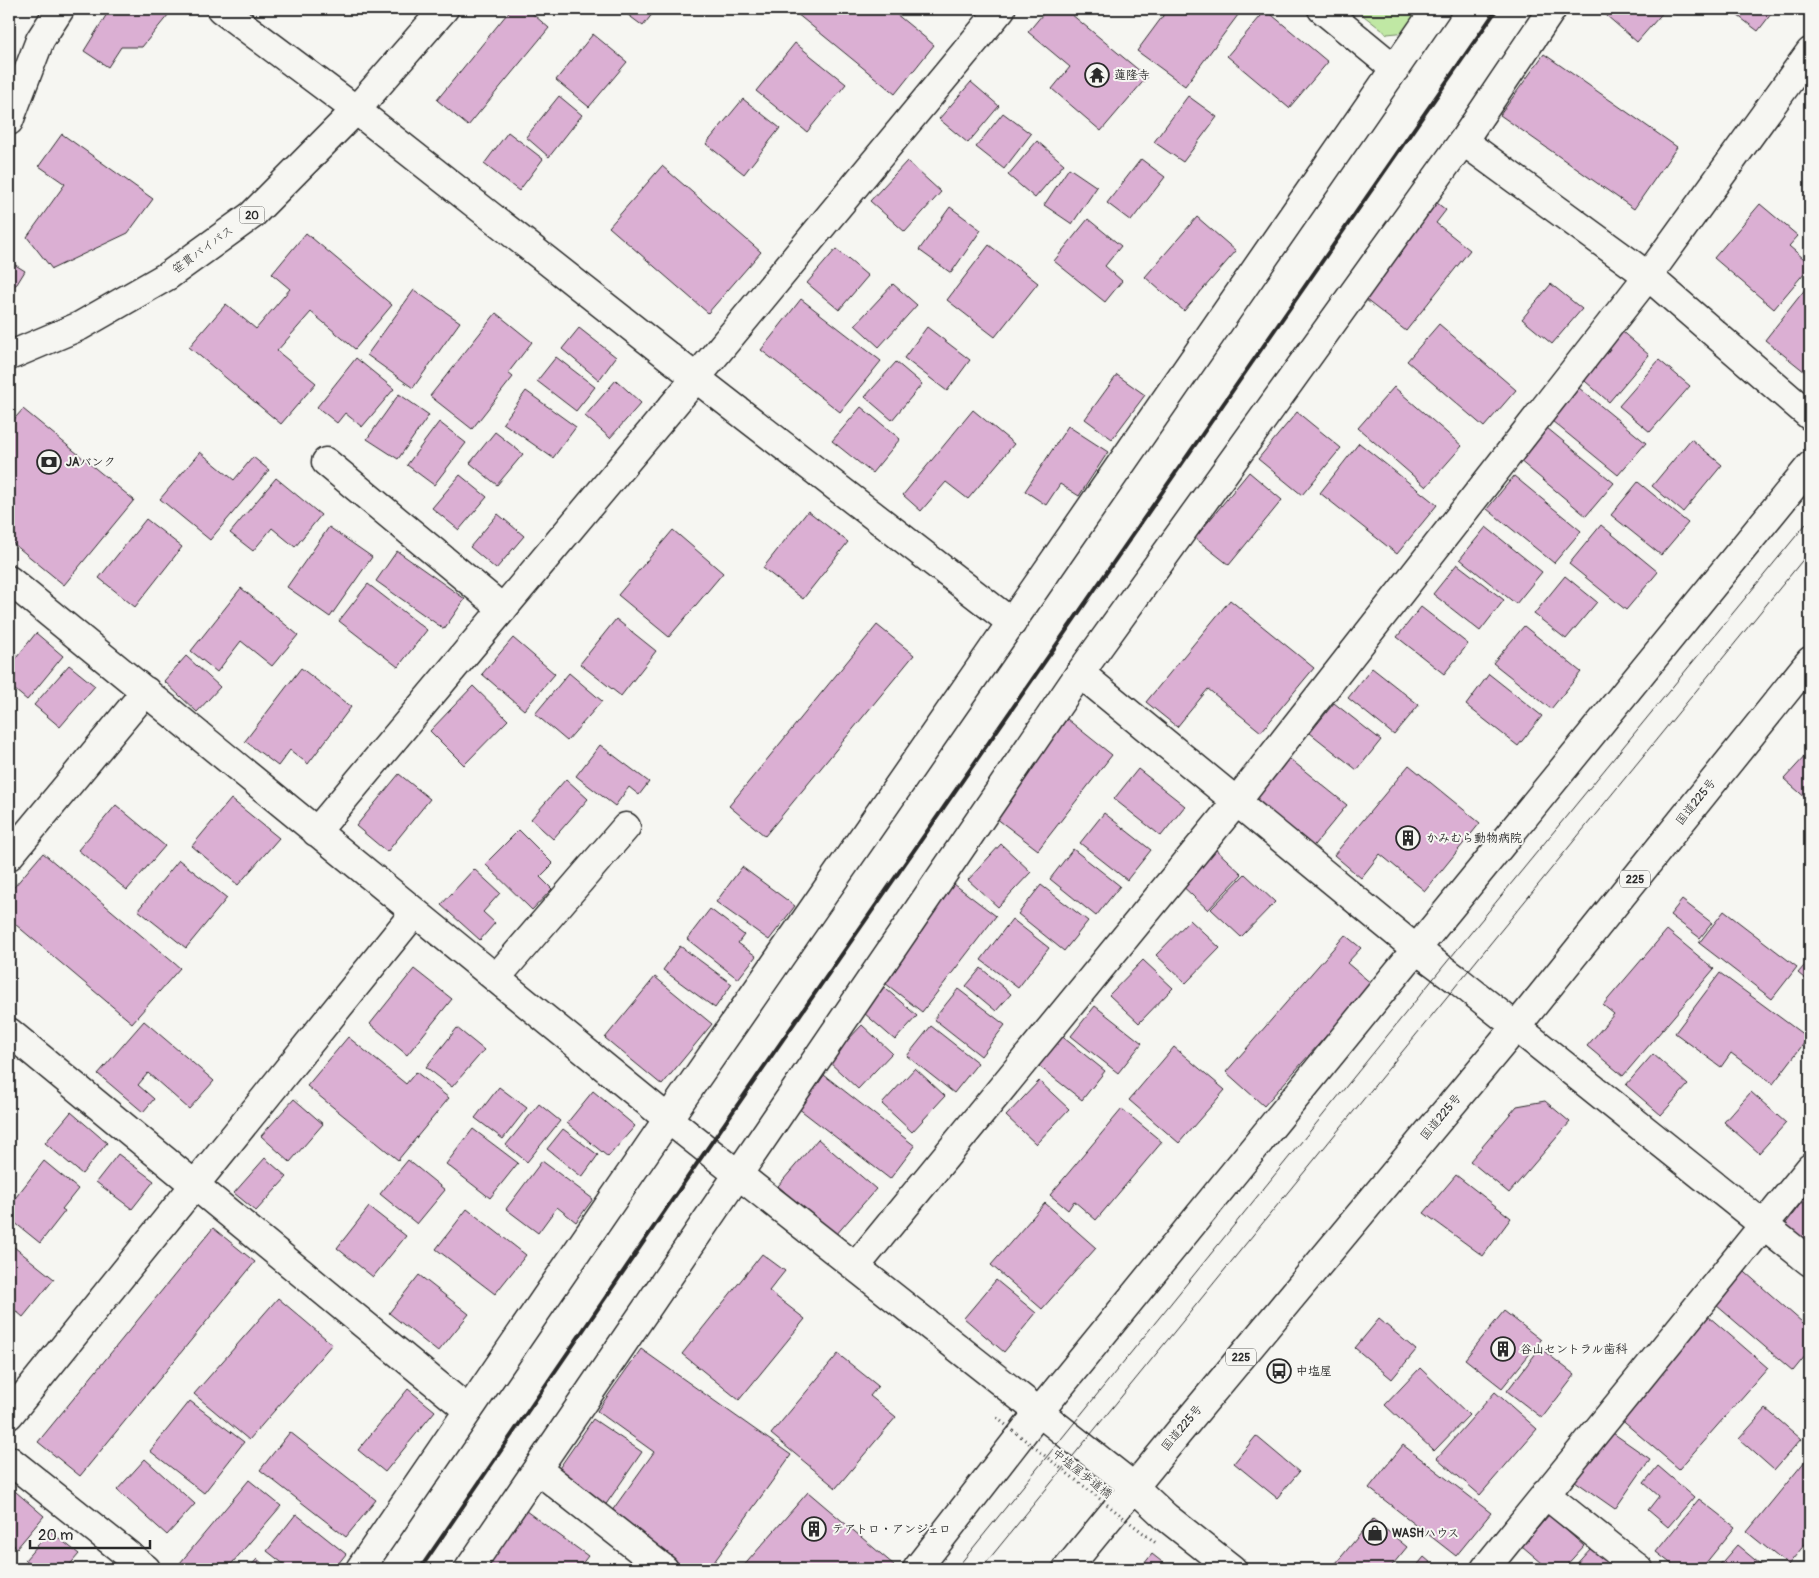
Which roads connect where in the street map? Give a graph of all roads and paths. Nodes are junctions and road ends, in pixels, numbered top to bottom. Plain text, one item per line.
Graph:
1 (60, 9) edge
2 (221, 9) edge
3 (444, 9) edge
4 (1001, 9) edge
5 (1322, 9) edge
6 (1436, 9) edge
7 (1552, 9) edge
8 (1810, 52) edge
9 (1395, 69) junction
10 (356, 110) junction
11 (9, 121) edge
12 (1463, 141) junction
13 (1648, 276) junction
14 (9, 356) edge
15 (696, 378) junction
16 (1810, 416) edge
17 (326, 462) dead end
18 (1810, 466) edge
19 (9, 580) edge
20 (503, 609) junction
21 (1012, 623) junction
22 (1810, 661) edge
23 (1080, 673) junction
24 (146, 691) junction
25 (1237, 801) junction
26 (626, 827) dead end
27 (316, 832) junction
28 (9, 856) edge
29 (416, 912) junction
30 (1417, 950) junction
31 (496, 978) junction
32 (1516, 1027) junction
33 (9, 1032) edge
34 (668, 1118) junction
35 (1810, 1168) edge
36 (738, 1173) junction
37 (195, 1185) junction
38 (1764, 1226) junction
39 (1810, 1262) edge
40 (856, 1266) junction
41 (468, 1410) junction
42 (1039, 1412) junction
43 (9, 1415) edge
44 (997, 1418) dead end
45 (9, 1460) edge
46 (537, 1469) junction
47 (1134, 1487) junction
48 (1545, 1494) junction
49 (1156, 1544) dead end
50 (129, 1564) edge
51 (360, 1569) edge
52 (469, 1569) edge
53 (664, 1569) edge
54 (917, 1569) edge
55 (1067, 1569) edge
56 (1232, 1569) edge
57 (1485, 1569) edge
58 (1639, 1569) edge

1 - 11 main road
2 - 10 main road
3 - 10 main road, 笹貫バイパス / 20
4 - 15 main road
5 - 9 main road
6 - 9 main road
7 - 12 main road
8 - 13 main road
9 - 21 main road
10 - 14 main road, 笹貫バイパス / 20
10 - 15 main road
12 - 13 main road
12 - 23 main road
13 - 16 main road
13 - 25 main road
15 - 20 main road
15 - 21 main road
17 - 20 main road
18 - 30 main road
19 - 24 main road
20 - 27 main road
21 - 34 main road
22 - 32 main road, 国道225号 / 225
23 - 25 main road
23 - 36 main road
24 - 27 main road
24 - 28 main road
25 - 30 main road
25 - 40 main road
26 - 31 main road
27 - 29 main road
29 - 31 main road
29 - 37 main road
30 - 32 main road
30 - 42 main road
31 - 34 main road
32 - 38 main road
32 - 47 main road, 国道225号 / 225
33 - 37 main road
34 - 36 main road
34 - 41 main road
35 - 38 main road
36 - 40 main road
36 - 46 main road
37 - 41 main road
37 - 43 main road
38 - 39 main road
38 - 48 main road
40 - 42 main road
41 - 51 main road
42 - 47 main road
42 - 54 main road
44 - 49 path, 中塩屋歩道橋, bridge
45 - 50 main road
46 - 52 main road
46 - 53 main road
47 - 55 main road, 国道225号 / 225
47 - 56 main road
48 - 57 main road
48 - 58 main road

